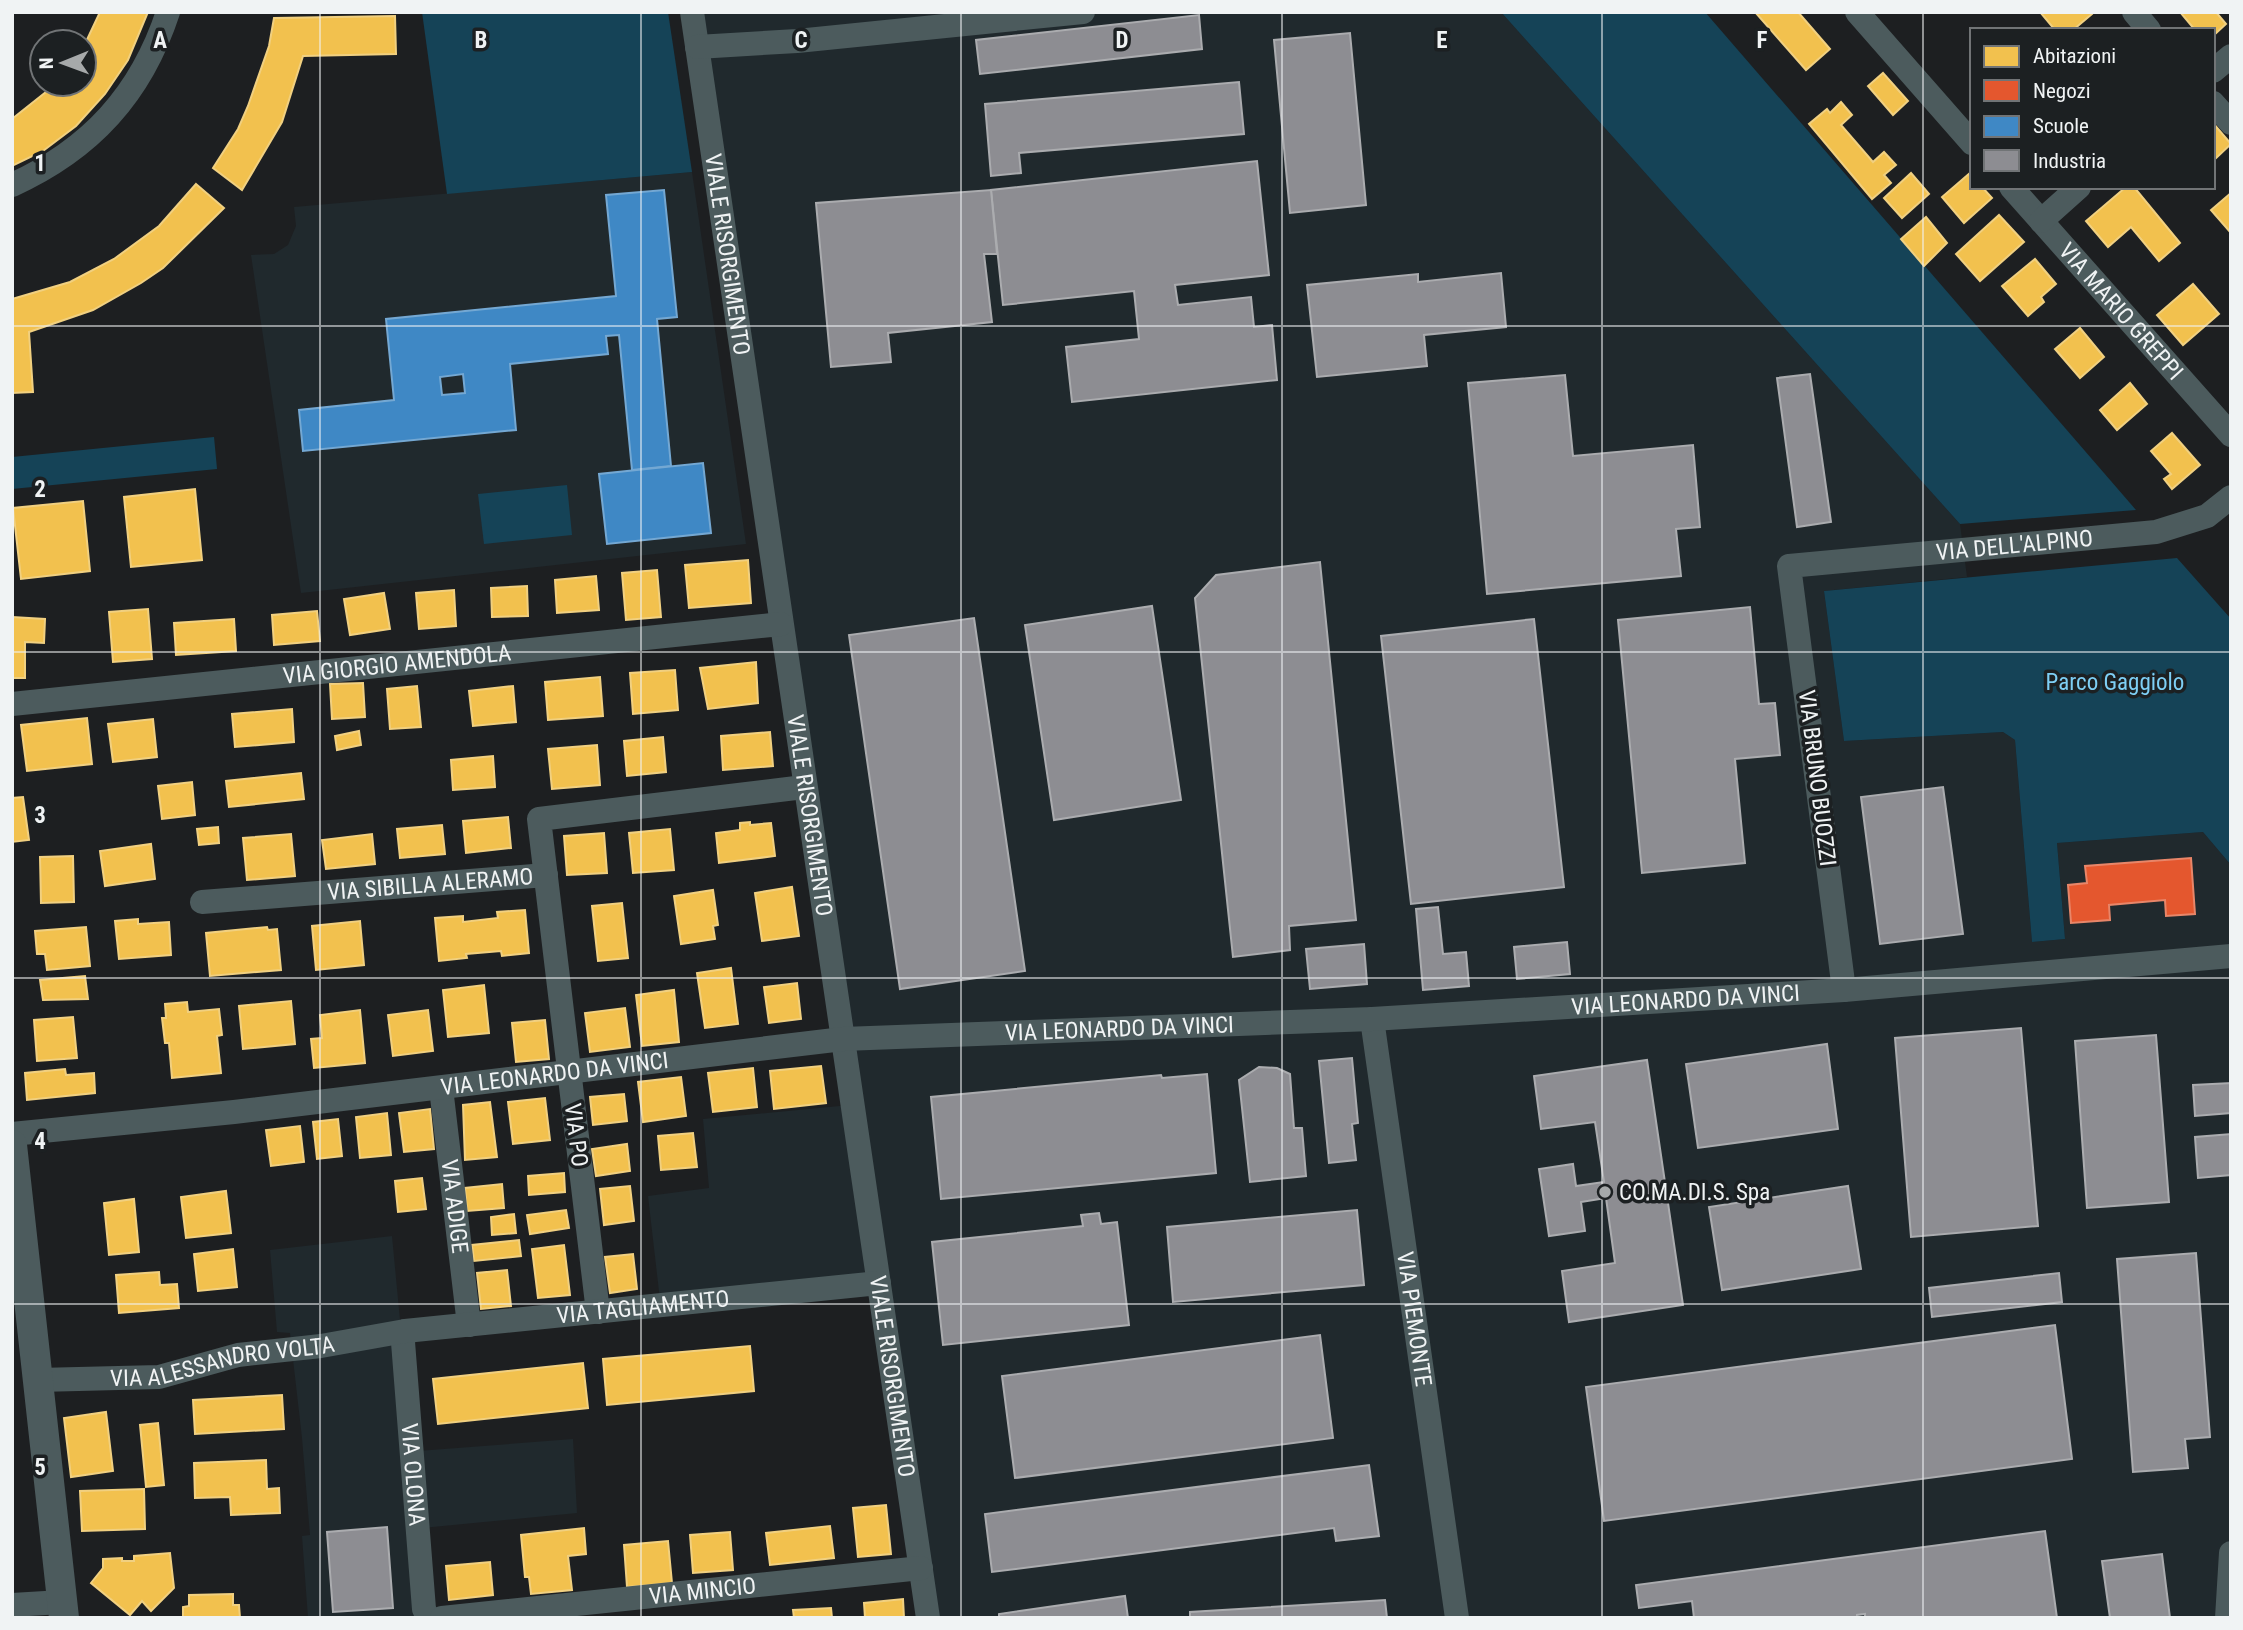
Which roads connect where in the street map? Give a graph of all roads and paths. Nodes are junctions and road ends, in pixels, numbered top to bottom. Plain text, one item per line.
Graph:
1 (168, 12) edge
2 (692, 12) edge
3 (1083, 12) edge
4 (1857, 12) edge
5 (2134, 12) edge
6 (2147, 28) edge
7 (696, 47) junction
8 (2231, 56) edge
9 (2215, 69) edge
10 (2215, 105) edge
11 (2231, 124) edge
12 (1970, 141) edge
13 (12, 185) edge
14 (2013, 189) edge
15 (2077, 189) edge
16 (2041, 221) junction
17 (2231, 435) edge
18 (2231, 497) edge
19 (1789, 566) joint
20 (781, 624) junction
21 (12, 704) edge
22 (804, 787) junction
23 (546, 875) junction
24 (202, 902) dead end
25 (2231, 956) edge
26 (1844, 990) junction
27 (1372, 1019) junction
28 (843, 1039) junction
29 (568, 1070) junction
30 (441, 1088) junction
31 (12, 1134) edge
32 (12, 1145) edge
33 (879, 1283) junction
34 (598, 1312) junction
35 (21, 1313) edge
36 (469, 1325) junction
37 (405, 1331) junction
38 (37, 1380) junction
39 (2231, 1553) edge
40 (921, 1568) junction
41 (12, 1605) edge
42 (63, 1610) edge
43 (428, 1618) edge
44 (442, 1618) edge
45 (928, 1618) edge
46 (1457, 1618) edge
47 (2227, 1618) edge

1 - 13 street
2 - 7 street, VIALE RISORGIMENTO
3 - 7 street
4 - 12 street
5 - 6 street
7 - 20 street, VIALE RISORGIMENTO
8 - 9 street
10 - 11 street
14 - 16 street, VIA MARIO GREPPI
15 - 16 street
16 - 17 street, VIA MARIO GREPPI
18 - 19 street, VIA DELL'ALPINO
19 - 26 street, VIA BRUNO BUOZZI
20 - 21 street, VIA GIORGIO AMENDOLA
20 - 22 street, VIALE RISORGIMENTO
22 - 23 street, VIA SIBILLA ALERAMO
22 - 28 street, VIALE RISORGIMENTO
23 - 24 street, VIA SIBILLA ALERAMO
23 - 29 street, VIA PO
25 - 26 street, VIA LEONARDO DA VINCI
26 - 27 street, VIA LEONARDO DA VINCI
27 - 28 street, VIA LEONARDO DA VINCI
27 - 46 street, VIA PIEMONTE
28 - 29 street, VIA LEONARDO DA VINCI
28 - 33 street, VIALE RISORGIMENTO
29 - 30 street, VIA LEONARDO DA VINCI
29 - 34 street, VIA PO
30 - 31 street, VIA LEONARDO DA VINCI
30 - 36 street, VIA ADIGE
32 - 35 street
33 - 34 street, VIA TAGLIAMENTO
33 - 40 street, VIALE RISORGIMENTO
34 - 36 street, VIA TAGLIAMENTO
35 - 38 street
36 - 37 street, VIA TAGLIAMENTO
37 - 38 street, VIA ALESSANDRO VOLTA
37 - 43 street, VIA OLONA
38 - 42 street
39 - 47 street
40 - 44 street, VIA MINCIO
40 - 45 street, VIALE RISORGIMENTO
41 - 42 street

